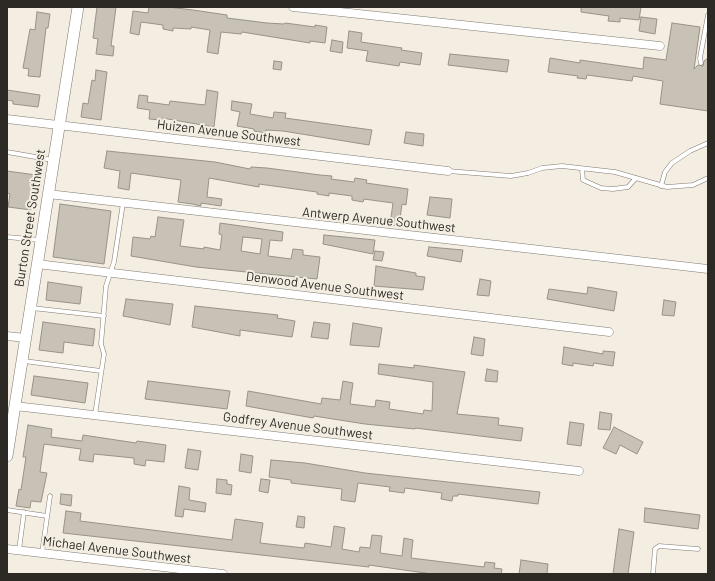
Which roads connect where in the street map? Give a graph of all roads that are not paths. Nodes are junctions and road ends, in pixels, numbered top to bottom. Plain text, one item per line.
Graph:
1 (78, 7) edge
2 (292, 7) edge
3 (708, 15) edge
4 (706, 34) edge
5 (660, 46) dead end
6 (701, 64) dead end
7 (7, 119) edge
8 (59, 125) junction
9 (708, 143) edge
10 (7, 152) edge
11 (54, 160) junction
12 (582, 169) junction
13 (448, 171) joint
14 (636, 178) junction
15 (708, 178) edge
16 (661, 186) junction
17 (48, 194) junction
18 (123, 203) junction
19 (7, 237) edge
20 (41, 240) junction
21 (37, 264) junction
22 (708, 268) edge
23 (110, 273) junction
24 (30, 307) junction
25 (104, 316) junction
26 (609, 332) dead end
27 (7, 336) edge
28 (25, 338) junction
29 (22, 360) junction
30 (101, 371) junction
31 (15, 406) junction
32 (95, 414) junction
33 (7, 452) edge
34 (579, 470) dead end
35 (50, 496) dead end
36 (7, 510) edge
37 (24, 512) junction
38 (47, 516) junction
39 (7, 549) edge
40 (698, 549) dead end
41 (19, 550) junction
42 (42, 553) junction
43 (223, 574) edge
44 (653, 574) edge

1 - 8 main road, Burton Street Southwest
2 - 5 street
3 - 4 lane
4 - 6 lane
7 - 8 street, Huizen Avenue Southwest
8 - 11 main road, Burton Street Southwest
8 - 13 street, Huizen Avenue Southwest
9 - 16 lane
10 - 11 lane
11 - 17 main road, Burton Street Southwest
12 - 13 lane
12 - 14 lane
12 - 14 lane
14 - 16 lane
15 - 16 lane
17 - 18 street, Antwerp Avenue Southwest
17 - 20 main road, Burton Street Southwest
18 - 22 street, Antwerp Avenue Southwest
18 - 23 lane
19 - 20 lane
20 - 21 main road, Burton Street Southwest
21 - 23 street, Denwood Avenue Southwest
21 - 24 main road, Burton Street Southwest
23 - 25 lane
23 - 26 street, Denwood Avenue Southwest
24 - 25 lane
24 - 28 main road, Burton Street Southwest
25 - 30 lane
27 - 28 street
28 - 29 main road, Burton Street Southwest
29 - 30 lane
29 - 31 main road, Burton Street Southwest
30 - 32 lane
31 - 32 street, Godfrey Avenue Southwest
31 - 33 main road, Burton Street Southwest
32 - 34 street, Godfrey Avenue Southwest
35 - 38 lane
36 - 37 lane
37 - 38 lane
37 - 41 lane
38 - 42 lane
39 - 41 street, Michael Avenue Southwest
40 - 44 lane
41 - 42 street, Michael Avenue Southwest
42 - 43 street, Michael Avenue Southwest

